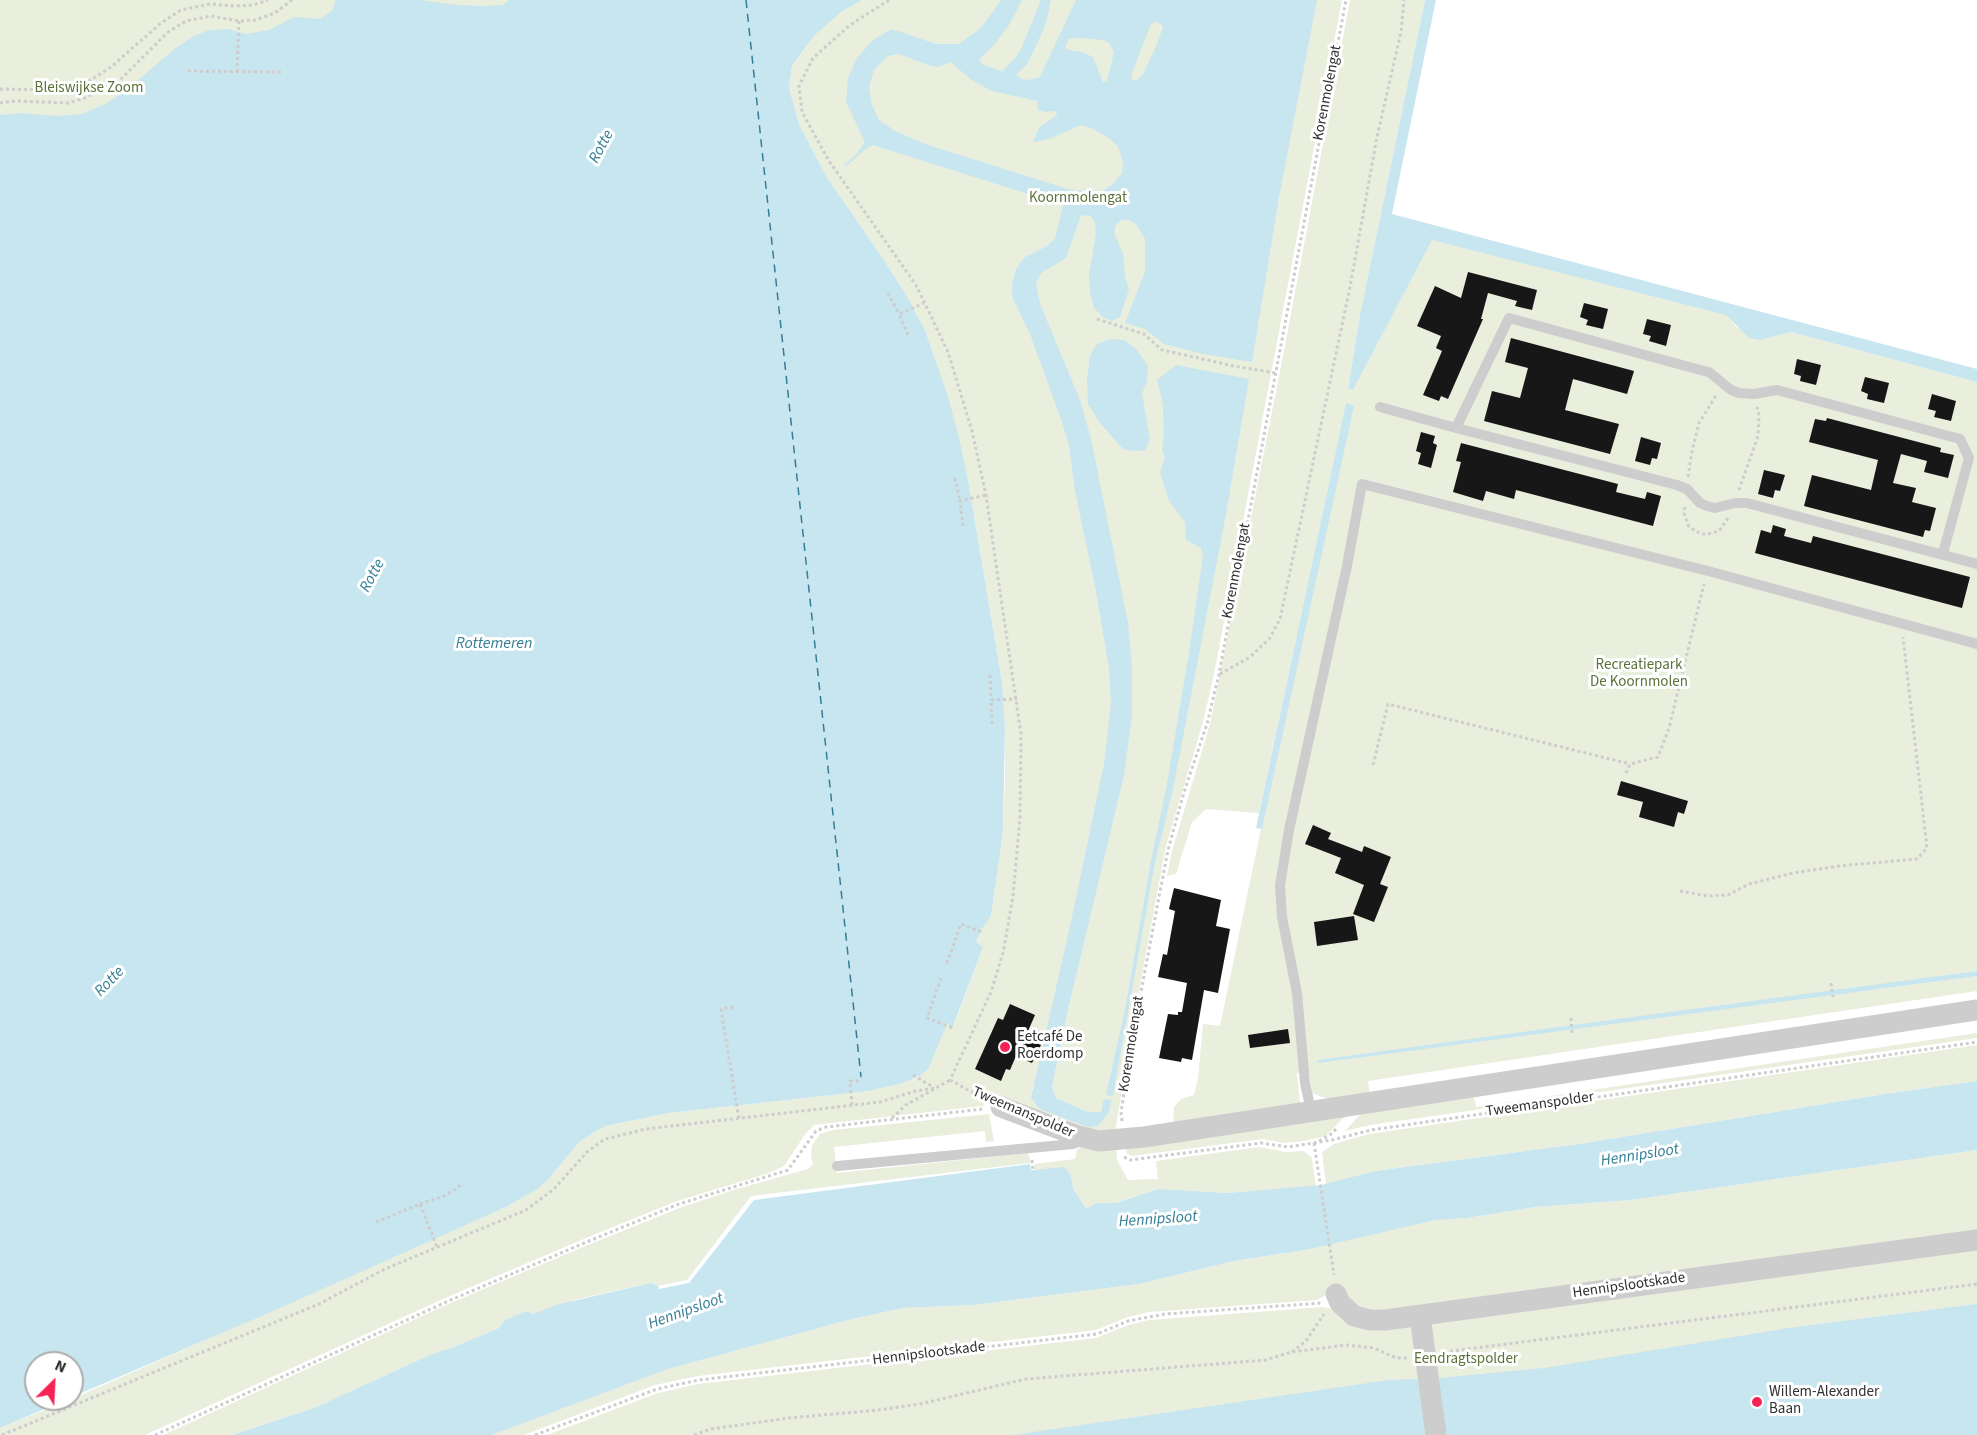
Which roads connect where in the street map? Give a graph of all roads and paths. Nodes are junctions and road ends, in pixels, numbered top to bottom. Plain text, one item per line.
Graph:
1 (268, 0) edge
2 (292, 0) edge
3 (888, 0) edge
4 (1346, 0) edge
5 (1404, 0) edge
6 (239, 21) junction
7 (188, 71) dead end
8 (237, 72) junction
9 (283, 72) dead end
10 (0, 89) edge
11 (0, 103) edge
12 (888, 293) dead end
13 (924, 303) junction
14 (899, 314) junction
15 (1097, 319) dead end
16 (908, 335) dead end
17 (1275, 373) junction
18 (1723, 385) junction
19 (1754, 394) junction
20 (1380, 407) dead end
21 (1456, 428) junction
22 (955, 478) dead end
23 (1687, 489) junction
24 (986, 495) junction
25 (960, 501) junction
26 (1735, 503) junction
27 (963, 526) dead end
28 (1943, 553) junction
29 (1977, 564) edge
30 (1708, 571) junction
31 (1901, 624) junction
32 (1977, 644) edge
33 (1219, 674) junction
34 (990, 675) dead end
35 (991, 699) junction
36 (1017, 699) junction
37 (992, 724) dead end
38 (1630, 764) junction
39 (1373, 765) dead end
40 (1626, 772) dead end
41 (1680, 891) dead end
42 (984, 933) dead end
43 (947, 963) dead end
44 (941, 978) dead end
45 (1831, 983) dead end
46 (1833, 998) dead end
47 (733, 1007) dead end
48 (1977, 1010) edge
49 (1571, 1018) dead end
50 (953, 1028) dead end
51 (1572, 1033) dead end
52 (1977, 1042) edge
53 (914, 1075) dead end
54 (861, 1077) dead end
55 (950, 1080) junction
56 (935, 1088) junction
57 (852, 1105) junction
58 (1001, 1107) junction
59 (1311, 1111) junction
60 (739, 1119) junction
61 (891, 1120) junction
62 (1088, 1138) junction
63 (1122, 1138) junction
64 (1314, 1143) junction
65 (1030, 1160) dead end
66 (837, 1166) dead end
67 (1033, 1170) dead end
68 (464, 1184) dead end
69 (420, 1204) junction
70 (376, 1222) dead end
71 (1977, 1240) edge
72 (437, 1247) junction
73 (1977, 1284) edge
74 (1330, 1302) junction
75 (1420, 1316) junction
76 (1291, 1352) junction
77 (1444, 1352) dead end
78 (1406, 1358) dead end
79 (2, 1435) edge
80 (155, 1435) edge
81 (536, 1435) edge
82 (694, 1435) edge
83 (1436, 1435) edge

1 - 10 path
2 - 6 path
3 - 13 path
4 - 17 path, Korenmolengat
5 - 33 path
6 - 8 path
6 - 11 path
7 - 8 path
8 - 9 path
12 - 14 path
13 - 14 path
13 - 24 path
14 - 16 path
15 - 17 path
17 - 33 path, Korenmolengat
18 - 19 lane
18 - 21 lane
18 - 23 path
19 - 26 path
19 - 28 lane
20 - 21 lane
21 - 23 lane
22 - 25 path
23 - 26 lane
23 - 26 path
24 - 25 path
24 - 36 path
25 - 27 path
26 - 28 lane
28 - 29 lane
30 - 31 lane
30 - 38 path
30 - 59 lane
31 - 32 lane
31 - 41 path
33 - 63 path, Korenmolengat
34 - 35 path
35 - 36 path
35 - 37 path
36 - 55 path
38 - 39 path
38 - 40 path
42 - 43 path
44 - 50 path
45 - 46 path
47 - 60 path
48 - 59 street, Tweemanspolder
49 - 51 path
52 - 64 path, Tweemanspolder
53 - 56 path
54 - 57 path
55 - 56 path
55 - 58 path, Tweemanspolder
56 - 57 path
56 - 61 path
57 - 60 path
58 - 61 path
58 - 62 street, Tweemanspolder
59 - 63 street, Tweemanspolder
60 - 72 path
61 - 80 path
62 - 63 street, Tweemanspolder
62 - 66 lane
63 - 64 path, Tweemanspolder
64 - 74 path
65 - 67 path
68 - 69 path
69 - 70 path
69 - 72 path
71 - 75 street, Hennipslootskade
72 - 79 path
73 - 77 path
74 - 75 street, Hennipslootskade
74 - 76 path
74 - 81 path, Hennipslootskade
75 - 83 street
76 - 78 path
76 - 82 path

